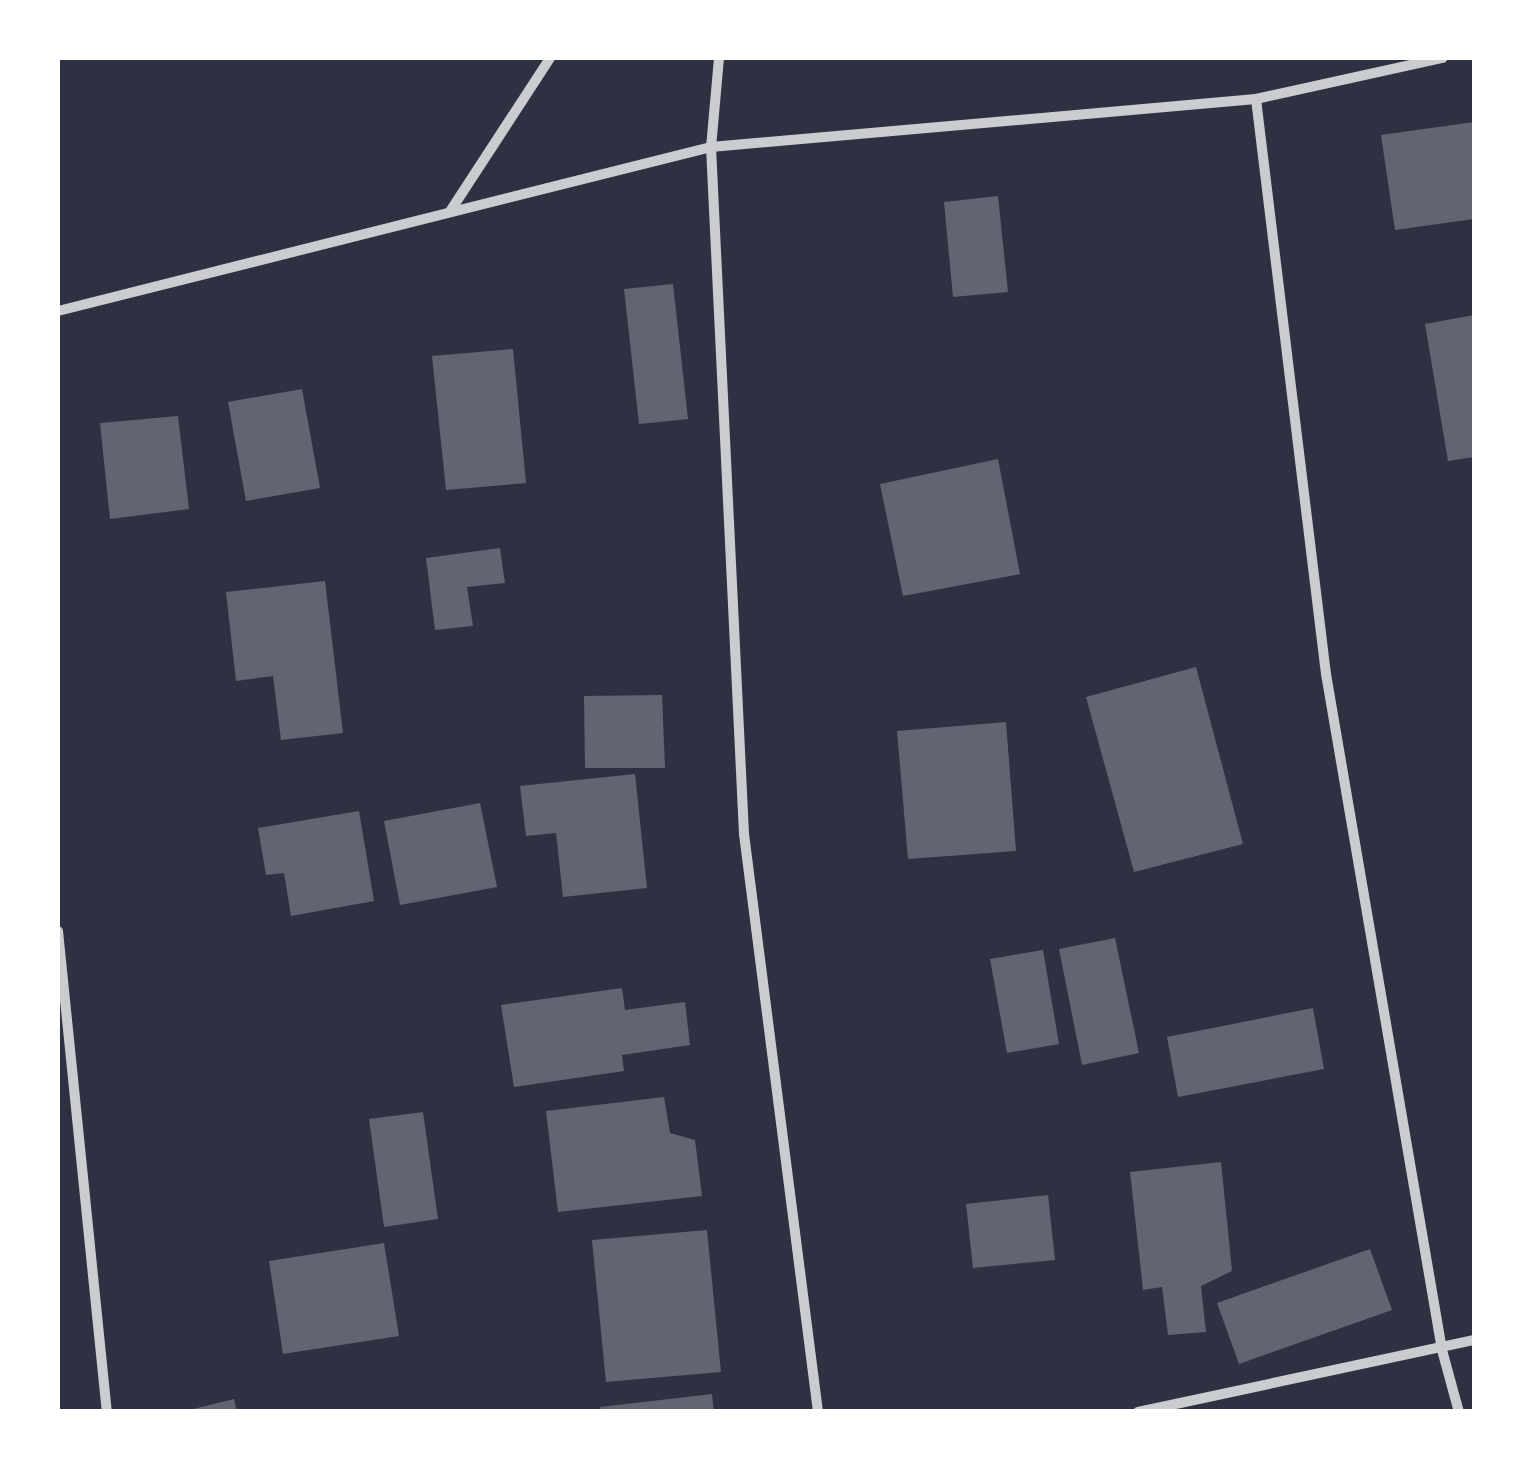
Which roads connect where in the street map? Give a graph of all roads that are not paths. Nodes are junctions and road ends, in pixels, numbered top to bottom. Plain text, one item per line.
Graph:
1 (550, 58) edge
2 (718, 58) edge
3 (1443, 58) edge
4 (1256, 99) junction
5 (711, 148) junction
6 (450, 211) junction
7 (58, 311) edge
8 (58, 931) edge
9 (1474, 1340) edge
10 (1442, 1350) junction
11 (107, 1412) edge
12 (818, 1412) edge
13 (1138, 1412) edge
14 (1459, 1412) edge

1 - 6 street
2 - 5 street
3 - 4 street
4 - 5 street
4 - 10 street
5 - 6 street
5 - 12 street
6 - 7 street
8 - 11 street
9 - 10 street
10 - 13 street
10 - 14 street

